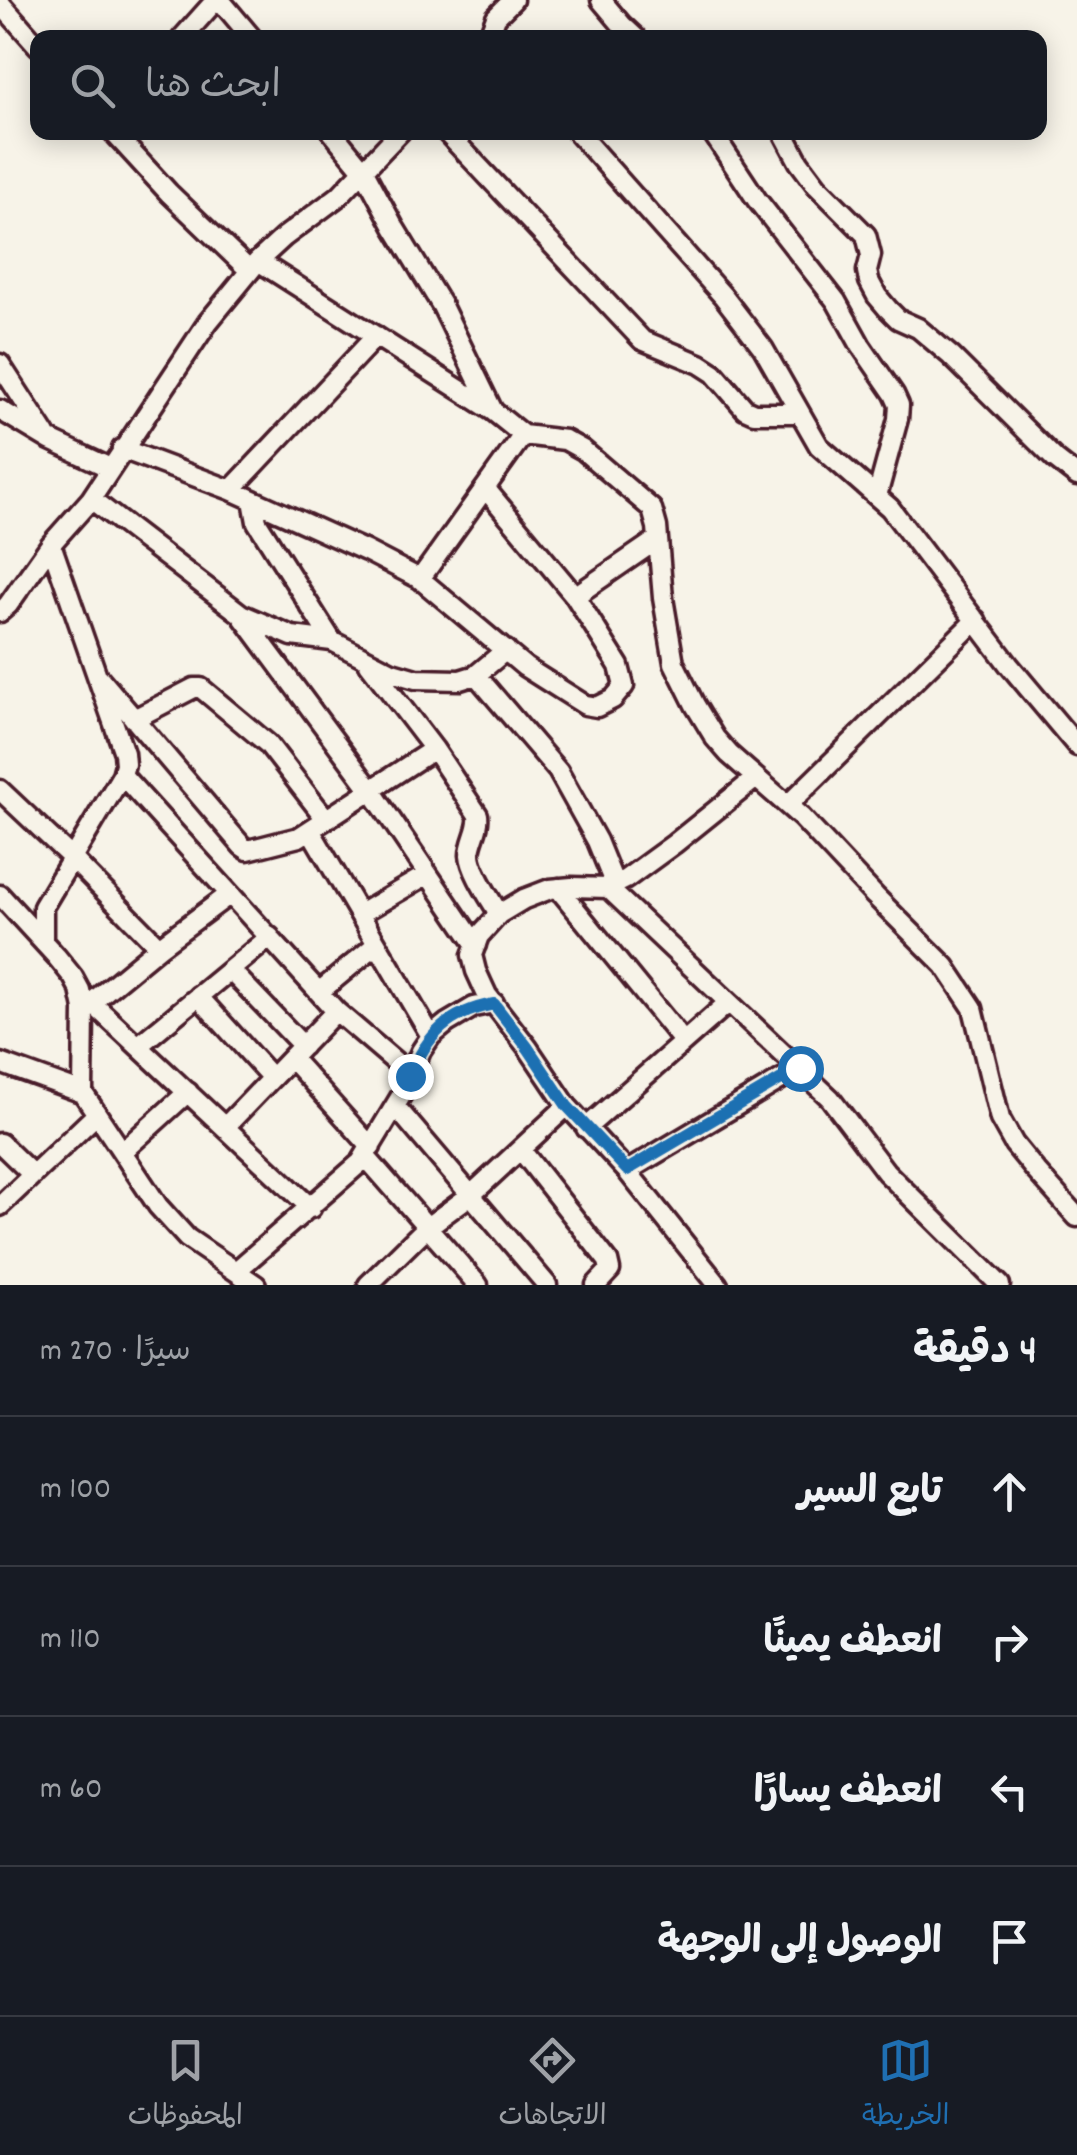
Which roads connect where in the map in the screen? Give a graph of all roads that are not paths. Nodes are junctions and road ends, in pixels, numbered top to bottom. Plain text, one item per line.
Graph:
1 (218, 0) edge
2 (513, 0) edge
3 (601, 0) edge
4 (0, 3) edge
5 (190, 30) edge
6 (245, 30) edge
7 (491, 30) edge
8 (627, 30) edge
9 (30, 37) edge
10 (120, 140) edge
11 (339, 140) edge
12 (392, 140) edge
13 (454, 140) edge
14 (584, 140) edge
15 (717, 140) edge
16 (787, 140) edge
17 (364, 170) junction
18 (255, 266) junction
19 (376, 336) junction
20 (0, 364) edge
21 (0, 410) edge
22 (493, 411) junction
23 (799, 413) junction
24 (523, 435) junction
25 (50, 440) junction
26 (122, 449) junction
27 (110, 468) junction
28 (1077, 476) edge
29 (485, 488) junction
30 (231, 490) junction
31 (877, 496) junction
32 (90, 500) junction
33 (253, 500) junction
34 (658, 539) junction
35 (52, 544) junction
36 (420, 579) junction
37 (575, 596) junction
38 (0, 612) edge
39 (241, 614) junction
40 (976, 620) junction
41 (332, 641) junction
42 (506, 650) junction
43 (364, 659) junction
44 (97, 675) junction
45 (476, 675) junction
46 (134, 719) junction
47 (1077, 746) edge
48 (434, 748) junction
49 (122, 775) junction
50 (756, 778) junction
51 (0, 790) edge
52 (371, 790) junction
53 (788, 805) junction
54 (326, 819) junction
55 (310, 830) junction
56 (72, 858) junction
57 (428, 874) junction
58 (612, 886) junction
59 (558, 888) junction
60 (230, 894) junction
61 (0, 895) edge
62 (360, 914) junction
63 (500, 914) junction
64 (270, 937) junction
65 (43, 940) junction
66 (377, 944) junction
67 (476, 946) junction
68 (158, 947) junction
69 (230, 970) junction
70 (319, 992) junction
71 (198, 996) junction
72 (494, 1004) junction
73 (728, 1004) junction
74 (88, 1006) junction
75 (336, 1011) junction
76 (431, 1036) junction
77 (683, 1040) junction
78 (138, 1046) junction
79 (297, 1052) junction
80 (0, 1064) edge
81 (800, 1068) junction
82 (410, 1076) junction
83 (272, 1078) junction
84 (188, 1092) junction
85 (82, 1093) junction
86 (396, 1106) junction
87 (567, 1106) junction
88 (96, 1114) junction
89 (225, 1127) junction
90 (586, 1128) junction
91 (0, 1143) edge
92 (521, 1150) junction
93 (122, 1152) junction
94 (368, 1152) junction
95 (627, 1170) junction
96 (32, 1175) junction
97 (472, 1194) junction
98 (0, 1206) edge
99 (311, 1208) junction
100 (1077, 1217) edge
101 (426, 1228) junction
102 (236, 1271) junction
103 (256, 1285) edge
104 (368, 1285) edge
105 (478, 1285) edge
106 (547, 1285) edge
107 (596, 1285) edge
108 (718, 1285) edge
109 (1000, 1285) edge

1 - 5 street
1 - 6 street
2 - 7 street
3 - 8 street
4 - 9 street
10 - 18 street
11 - 17 street
12 - 17 street
13 - 23 street
14 - 23 street
15 - 31 street
16 - 28 street
17 - 18 street
17 - 22 street
18 - 19 street
18 - 26 street
19 - 22 street
19 - 30 street
20 - 25 street
21 - 25 street
22 - 24 street
23 - 31 street
24 - 29 street
24 - 34 street
25 - 27 street
26 - 27 street
26 - 30 street
27 - 32 street
29 - 36 street
29 - 37 street
30 - 33 street
31 - 40 street
32 - 35 street
32 - 39 street
33 - 36 street
33 - 41 street
34 - 37 street
34 - 50 street
35 - 38 street
35 - 44 street
36 - 42 street
37 - 42 street
39 - 41 street
39 - 52 street
40 - 47 street
40 - 53 street
41 - 43 street
42 - 45 street
43 - 45 street
43 - 48 street
44 - 46 street
44 - 49 street
45 - 58 street
46 - 54 street
46 - 55 street
48 - 52 street
48 - 63 street
49 - 56 street
49 - 60 street
50 - 53 street
50 - 58 street
51 - 56 street
52 - 54 street
52 - 57 street
53 - 100 street
54 - 55 street
55 - 62 street
56 - 65 street
56 - 68 street
57 - 62 street
57 - 67 street
58 - 59 street
58 - 73 street
59 - 63 street
59 - 77 street
60 - 64 street
60 - 68 street
61 - 65 street
62 - 66 street
63 - 67 street
64 - 69 street
64 - 70 street
65 - 74 street
66 - 70 street
66 - 76 street
67 - 72 street
68 - 74 street
69 - 71 street
69 - 79 street
70 - 75 street
71 - 78 street
71 - 83 street
72 - 76 street
72 - 87 street
73 - 77 street
73 - 81 street
74 - 78 street
74 - 85 street
75 - 79 street
75 - 82 street
76 - 82 street
77 - 90 street
78 - 84 street
79 - 83 street
79 - 94 street
80 - 85 street
81 - 95 street
81 - 109 street
82 - 86 street
83 - 89 street
84 - 89 street
84 - 93 street
85 - 88 street
86 - 94 street
86 - 97 street
87 - 90 street
87 - 92 street
88 - 93 street
88 - 96 street
89 - 99 street
90 - 95 street
91 - 96 street
92 - 97 street
92 - 107 street
93 - 102 street
94 - 99 street
94 - 101 street
95 - 108 street
96 - 98 street
97 - 101 street
97 - 106 street
99 - 102 street
101 - 104 street
101 - 105 street
102 - 103 street

